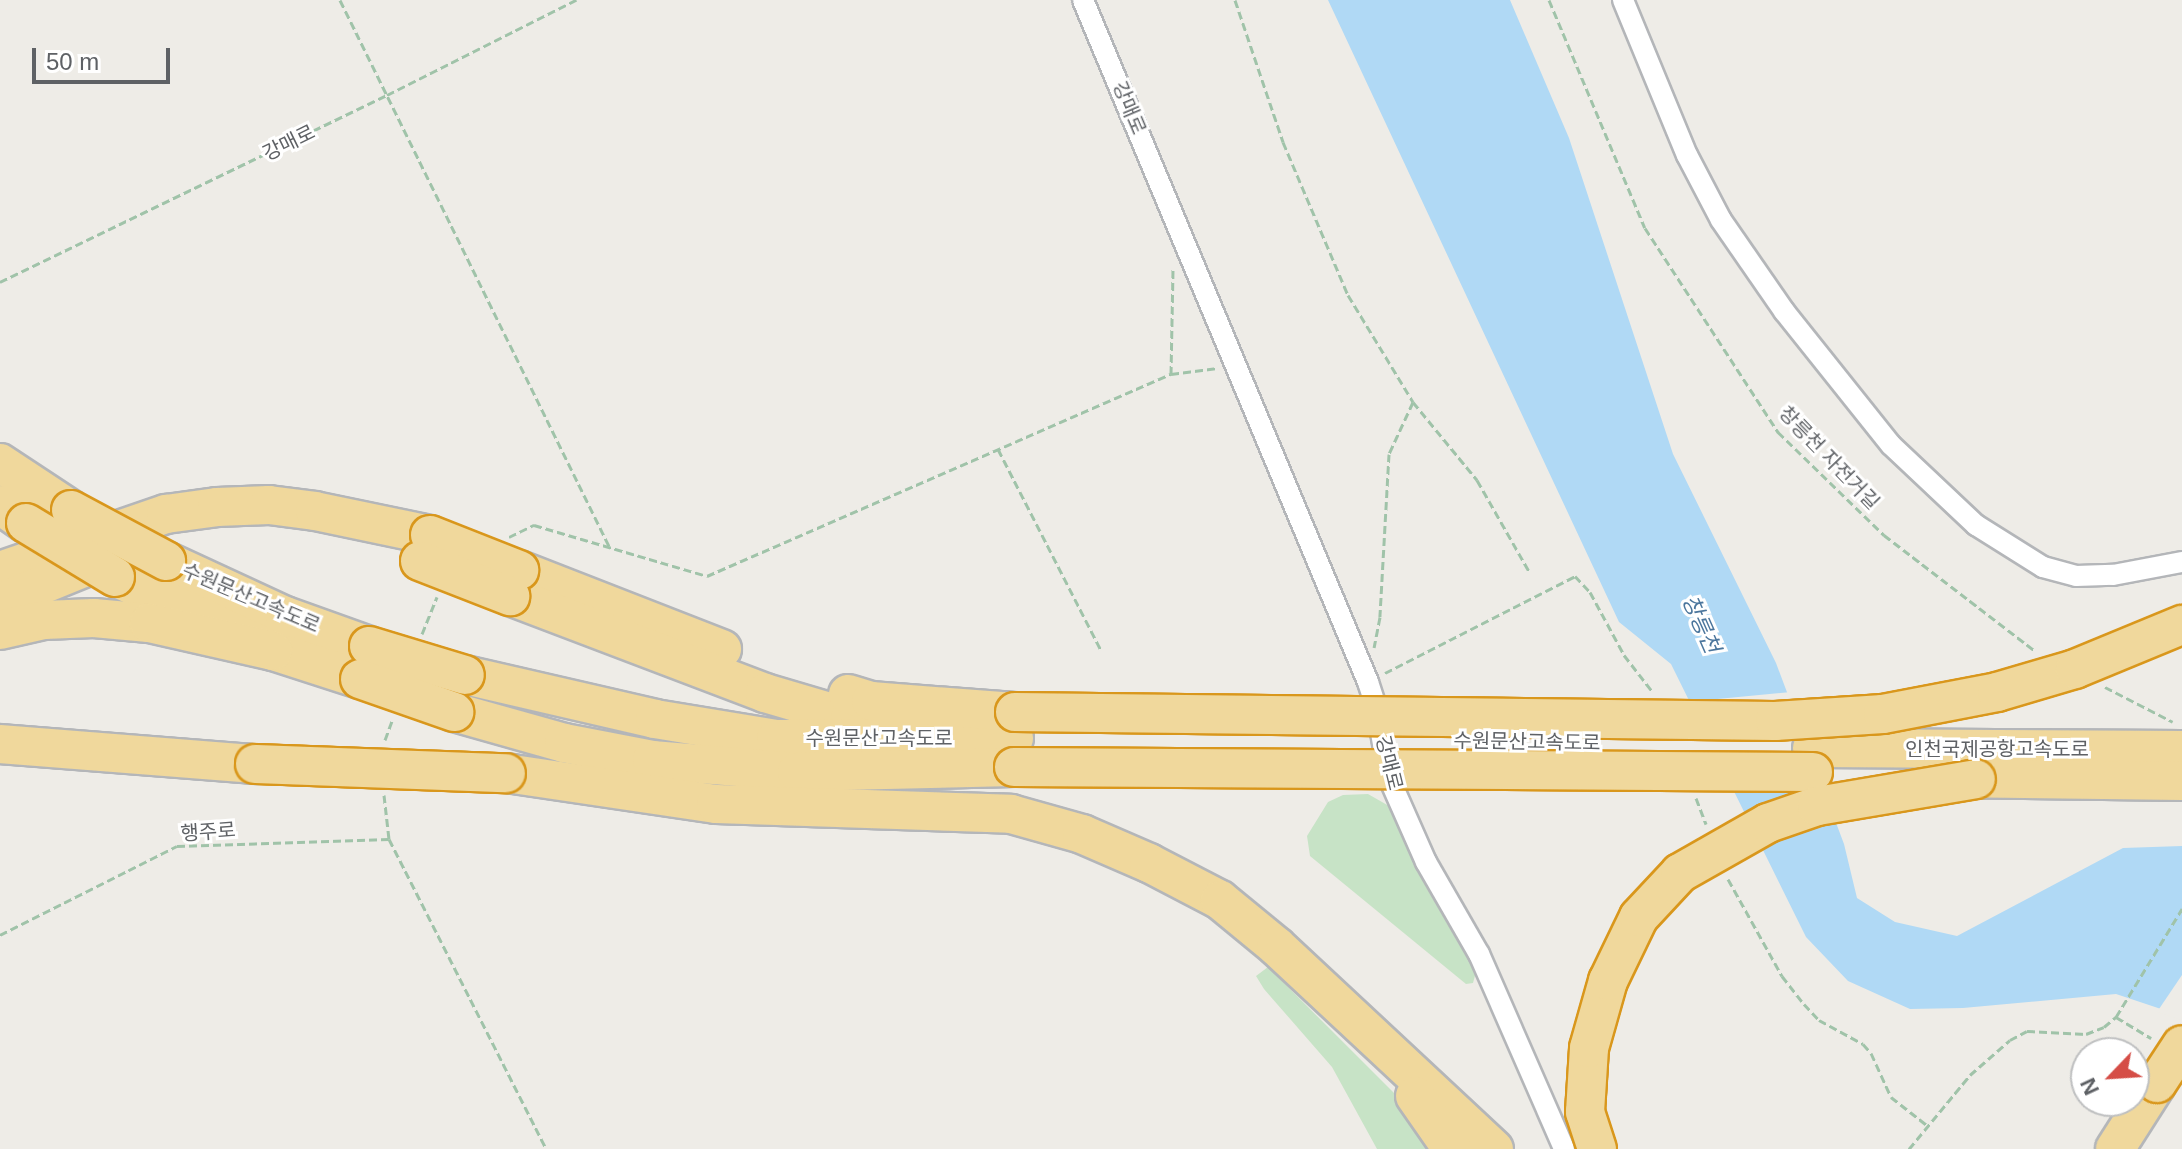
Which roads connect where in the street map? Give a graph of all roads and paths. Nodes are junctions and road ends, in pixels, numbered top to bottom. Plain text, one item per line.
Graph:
1 (340, 0) edge
2 (576, 0) edge
3 (1083, 0) edge
4 (1235, 0) edge
5 (1549, 0) edge
6 (1623, 0) edge
7 (387, 95) junction
8 (1173, 263) dead end
9 (0, 282) edge
10 (1237, 366) junction
11 (1171, 374) junction
12 (1413, 402) junction
13 (998, 449) junction
14 (0, 463) edge
15 (13, 514) edge
16 (425, 548) junction
17 (2182, 562) edge
18 (0, 571) edge
19 (1529, 571) dead end
20 (0, 602) edge
21 (2182, 625) edge
22 (0, 630) edge
23 (1101, 650) dead end
24 (273, 651) junction
25 (2046, 657) dead end
26 (365, 662) junction
27 (1368, 682) junction
28 (2103, 686) dead end
29 (1655, 695) dead end
30 (2182, 726) edge
31 (1014, 739) junction
32 (0, 744) edge
33 (2182, 750) edge
34 (1812, 760) junction
35 (1976, 779) junction
36 (2182, 781) edge
37 (1695, 795) dead end
38 (1712, 838) dead end
39 (389, 839) dead end
40 (1723, 866) dead end
41 (2182, 909) edge
42 (0, 935) edge
43 (2116, 1017) junction
44 (1363, 1026) junction
45 (2169, 1043) edge
46 (1928, 1126) junction
47 (2115, 1148) edge
48 (1452, 1149) edge
49 (1494, 1149) edge
50 (1564, 1149) edge
51 (1597, 1149) edge
52 (1909, 1149) edge

1 - 7 path
2 - 7 path, 강매로
3 - 10 street, 강매로
4 - 12 path
5 - 25 path, 창릉천 자전거길
6 - 17 street
7 - 9 path, 강매로
7 - 13 path
8 - 11 path
10 - 11 path
10 - 27 street, 강매로
11 - 13 path
12 - 19 path
12 - 27 path
13 - 23 path
14 - 26 highway, 수원문산고속도로, bridge
15 - 24 highway, 수원문산고속도로, bridge
16 - 18 highway
16 - 20 highway
16 - 31 highway, bridge
21 - 31 highway, bridge
22 - 24 highway
24 - 26 highway, 수원문산고속도로
26 - 31 highway, 수원문산고속도로, bridge
26 - 31 highway, 수원문산고속도로, bridge
27 - 29 path
27 - 50 street, 강매로
28 - 30 path
31 - 34 highway, 수원문산고속도로, bridge
32 - 44 highway, bridge
33 - 34 highway, 인천국제공항고속도로
34 - 35 highway, 인천국제공항고속도로, bridge
35 - 36 highway, 인천국제공항고속도로
35 - 51 highway, bridge
37 - 38 path
39 - 42 path, 행주로
40 - 46 path
41 - 43 path
43 - 45 path
43 - 46 path
44 - 48 highway
44 - 49 highway
45 - 47 highway, bridge
46 - 52 path

